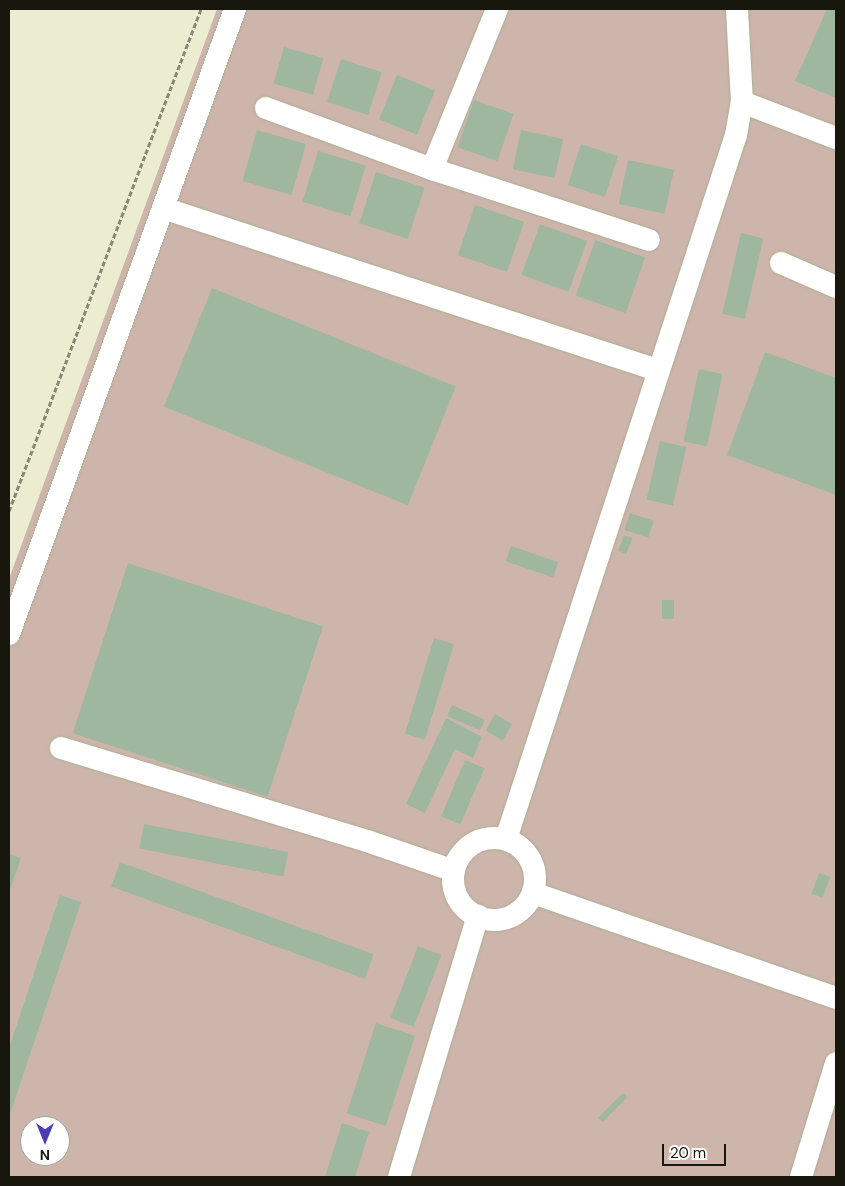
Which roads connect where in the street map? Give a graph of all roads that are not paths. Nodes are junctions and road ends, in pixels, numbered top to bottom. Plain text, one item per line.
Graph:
1 (235, 9) edge
2 (497, 9) edge
3 (737, 9) edge
4 (742, 102) junction
5 (266, 108) dead end
6 (836, 138) edge
7 (432, 169) junction
8 (163, 208) junction
9 (649, 240) dead end
10 (781, 263) dead end
11 (836, 287) edge
12 (657, 370) junction
13 (9, 634) edge
14 (60, 748) dead end
15 (506, 839) junction
16 (454, 871) junction
17 (533, 893) junction
18 (478, 916) junction
19 (836, 998) edge
20 (836, 1064) edge
21 (399, 1177) edge
22 (801, 1177) edge

1 - 8 street
2 - 7 street
3 - 4 street
4 - 6 street
4 - 12 street
5 - 7 street
7 - 9 street
8 - 12 street
8 - 13 street
10 - 11 street
12 - 15 street
14 - 16 street
15 - 16 street
15 - 17 street
16 - 18 street
17 - 18 street
17 - 19 street
18 - 21 street
20 - 22 street

